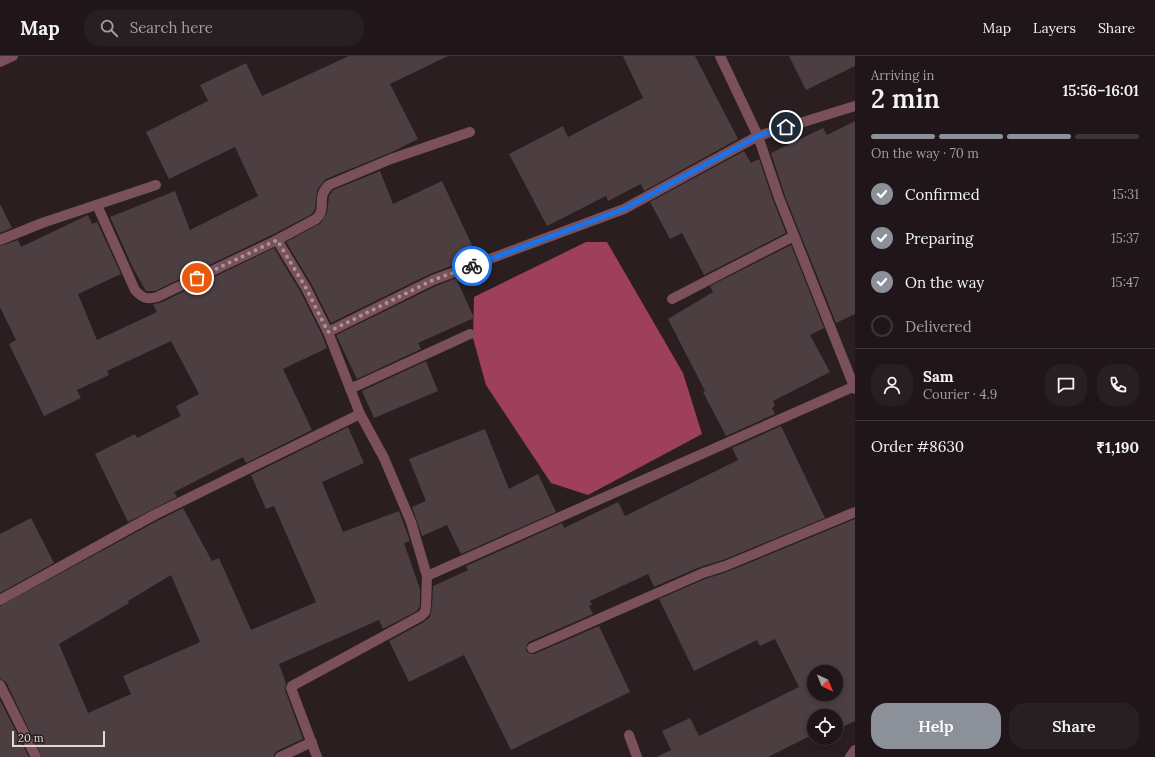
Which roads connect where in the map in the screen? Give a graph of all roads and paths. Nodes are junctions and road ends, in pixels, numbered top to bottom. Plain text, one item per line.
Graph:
1 (13, 56) edge
2 (720, 56) edge
3 (0, 62) edge
4 (855, 106) edge
5 (470, 132) dead end
6 (758, 136) junction
7 (156, 185) dead end
8 (97, 205) junction
9 (794, 236) junction
10 (0, 240) edge
11 (277, 240) junction
12 (672, 299) dead end
13 (328, 332) junction
14 (470, 334) dead end
15 (855, 387) edge
16 (350, 389) junction
17 (360, 414) junction
18 (855, 512) edge
19 (427, 576) junction
20 (0, 600) edge
21 (532, 648) dead end
22 (0, 686) edge
23 (629, 735) dead end
24 (312, 742) junction
25 (855, 750) edge
26 (36, 757) edge
27 (280, 757) edge
28 (317, 757) edge
29 (637, 757) edge
30 (850, 757) edge

1 - 3 street
2 - 6 street
4 - 6 street
5 - 11 street
6 - 9 street
6 - 13 street
7 - 8 street
8 - 10 street
8 - 11 street
9 - 12 street
9 - 15 street
11 - 13 street
13 - 16 street
14 - 16 street
15 - 19 street
16 - 17 street
17 - 19 street
17 - 20 street
18 - 21 street
19 - 24 street
22 - 26 street
23 - 29 street
24 - 27 street
24 - 28 street
25 - 30 street

